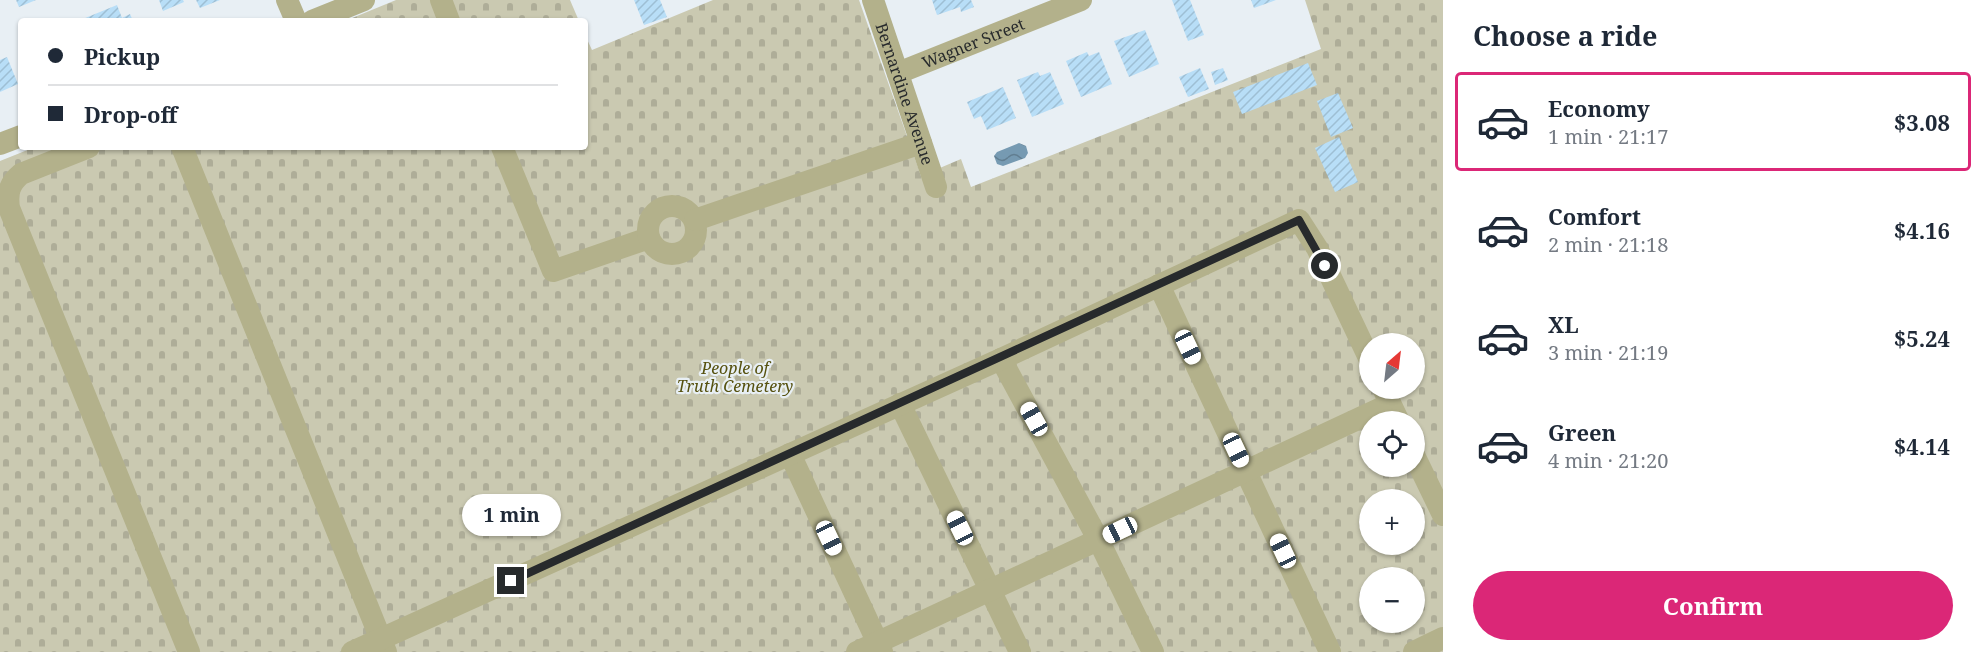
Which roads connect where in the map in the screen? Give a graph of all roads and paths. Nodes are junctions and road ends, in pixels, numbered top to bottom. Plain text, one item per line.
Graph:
1 (288, 0) edge
2 (364, 0) edge
3 (441, 0) edge
4 (873, 0) edge
5 (1081, 0) edge
6 (295, 18) edge
7 (319, 18) edge
8 (448, 18) edge
9 (898, 73) junction
10 (18, 137) edge
11 (921, 143) junction
12 (0, 144) edge
13 (81, 150) edge
14 (183, 150) edge
15 (503, 150) edge
16 (936, 187) dead end
17 (695, 220) junction
18 (649, 238) junction
19 (1159, 285) junction
20 (1359, 337) edge
21 (1001, 358) junction
22 (900, 404) junction
23 (1391, 404) edge
24 (790, 454) junction
25 (1246, 471) junction
26 (1425, 477) edge
27 (1443, 515) edge
28 (1098, 539) junction
29 (990, 590) junction
30 (1443, 638) edge
31 (384, 646) edge
32 (880, 647) edge
33 (189, 652) edge
34 (352, 652) edge
35 (857, 652) edge
36 (1020, 652) edge
37 (1153, 652) edge
38 (1330, 652) edge
39 (1414, 652) edge

1 - 6 street
2 - 7 street
3 - 8 street
4 - 9 street, Bernardine Avenue
5 - 9 street, Wagner Street
9 - 11 street, Bernardine Avenue
10 - 12 street
11 - 16 street, Bernardine Avenue
11 - 17 street
13 - 33 street
14 - 31 street
15 - 18 street
17 - 18 street
17 - 18 street
19 - 20 street
19 - 21 street
19 - 25 street
21 - 22 street
21 - 28 street
22 - 24 street
22 - 29 street
23 - 25 street
24 - 31 street
24 - 32 street
25 - 28 street
25 - 38 street
26 - 27 street
28 - 29 street
28 - 37 street
29 - 32 street
29 - 36 street
30 - 39 street
31 - 34 street
32 - 35 street

